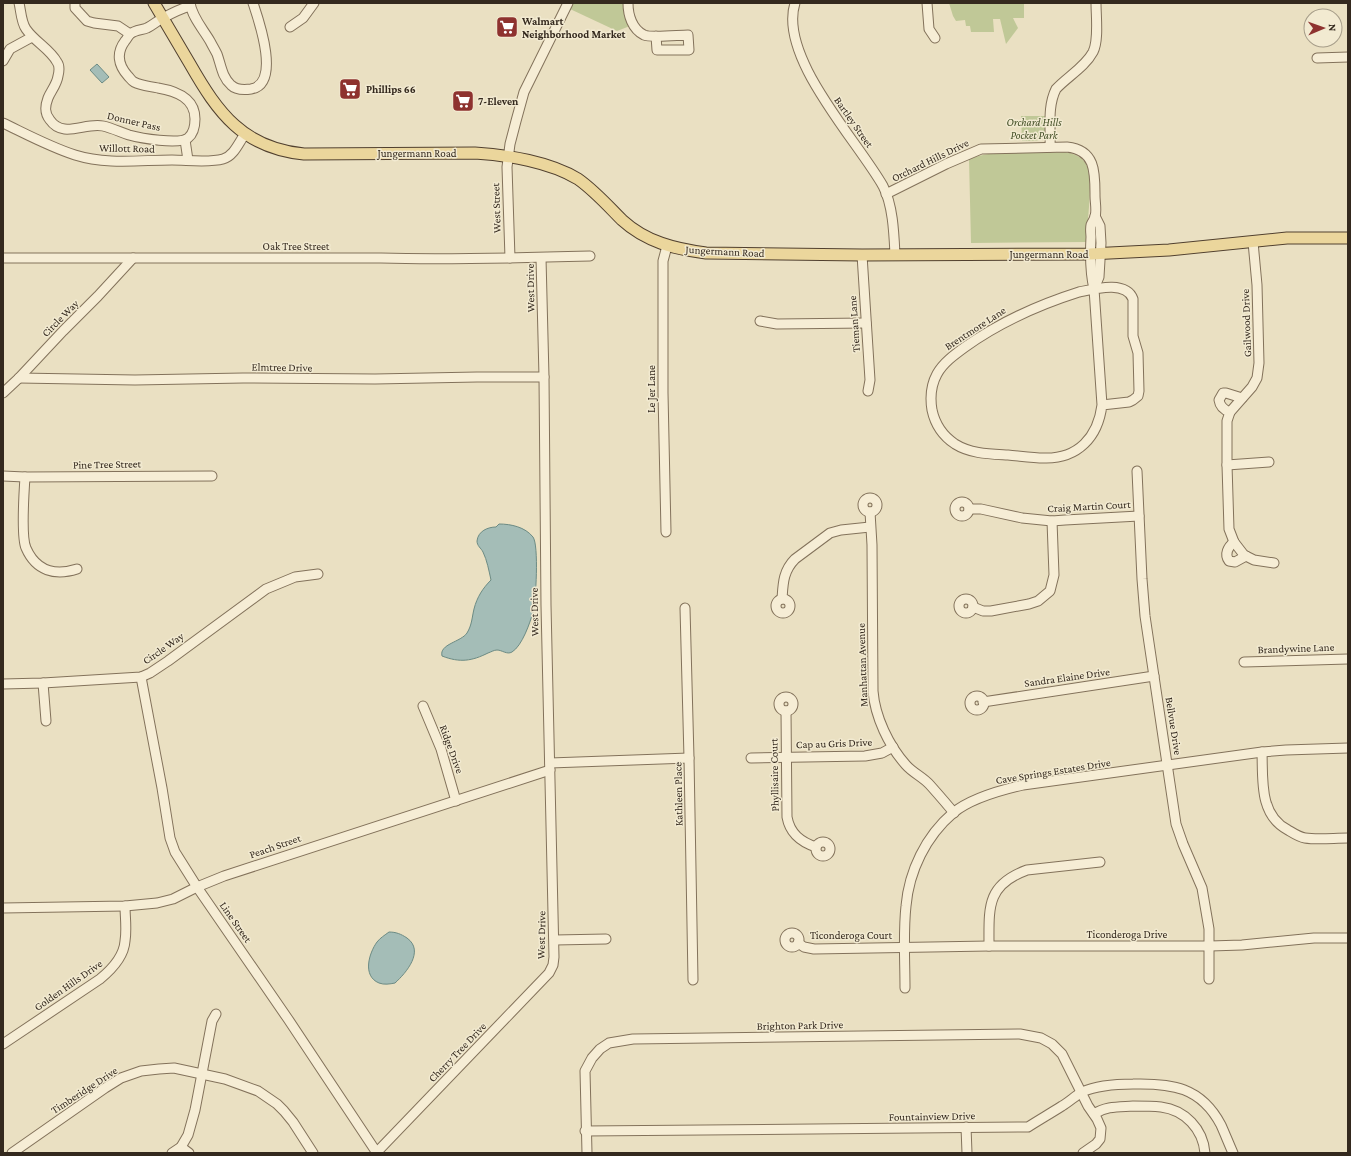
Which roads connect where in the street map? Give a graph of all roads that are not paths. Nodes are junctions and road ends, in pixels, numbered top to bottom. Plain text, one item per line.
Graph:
1 (19, 3) edge
2 (75, 3) edge
3 (154, 3) edge
4 (254, 3) edge
5 (314, 3) edge
6 (568, 3) edge
7 (628, 3) edge
8 (795, 3) edge
9 (927, 3) edge
10 (1096, 3) edge
11 (190, 4) edge
12 (163, 18) junction
13 (290, 27) dead end
14 (130, 34) junction
15 (656, 36) dead end
16 (32, 37) junction
17 (935, 38) dead end
18 (1348, 57) edge
19 (1317, 58) dead end
20 (3, 61) edge
21 (3, 123) edge
22 (245, 134) junction
23 (185, 140) junction
24 (1050, 147) junction
25 (508, 157) junction
26 (188, 160) junction
27 (886, 194) junction
28 (1348, 238) edge
29 (1253, 242) junction
30 (667, 246) junction
31 (1095, 254) junction
32 (862, 255) junction
33 (895, 255) junction
34 (590, 256) dead end
35 (3, 258) edge
36 (133, 258) junction
37 (510, 258) junction
38 (541, 258) junction
39 (1094, 289) junction
40 (760, 321) dead end
41 (866, 323) junction
42 (544, 377) junction
43 (19, 378) junction
44 (868, 391) dead end
45 (3, 393) edge
46 (1242, 398) junction
47 (1102, 405) junction
48 (1230, 412) junction
49 (1269, 462) dead end
50 (1227, 466) junction
51 (1137, 471) dead end
52 (3, 476) edge
53 (212, 476) dead end
54 (25, 477) junction
55 (969, 509) dead end
56 (870, 512) dead end
57 (1139, 516) junction
58 (1052, 522) junction
59 (870, 528) junction
60 (666, 532) dead end
61 (1234, 542) junction
62 (1246, 556) junction
63 (1274, 563) dead end
64 (77, 569) dead end
65 (318, 574) dead end
66 (782, 599) dead end
67 (973, 607) dead end
68 (685, 608) dead end
69 (1348, 659) edge
70 (1244, 662) dead end
71 (1154, 676) junction
72 (141, 677) junction
73 (43, 683) junction
74 (3, 684) edge
75 (983, 702) dead end
76 (423, 706) dead end
77 (786, 711) dead end
78 (46, 721) dead end
79 (893, 747) junction
80 (1348, 748) edge
81 (1262, 752) junction
82 (785, 757) junction
83 (689, 758) junction
84 (751, 758) dead end
85 (1168, 765) junction
86 (550, 767) junction
87 (456, 801) junction
88 (954, 813) junction
89 (1348, 838) edge
90 (816, 847) dead end
91 (1100, 862) dead end
92 (197, 887) junction
93 (125, 906) junction
94 (3, 908) edge
95 (1348, 938) edge
96 (606, 939) dead end
97 (554, 940) junction
98 (798, 944) dead end
99 (989, 946) junction
100 (1210, 946) junction
101 (905, 948) junction
102 (552, 965) joint
103 (1209, 979) dead end
104 (693, 980) dead end
105 (905, 988) dead end
106 (216, 1014) dead end
107 (3, 1044) edge
108 (203, 1074) junction
109 (1082, 1092) junction
110 (1094, 1114) junction
111 (966, 1127) junction
112 (585, 1131) junction
113 (181, 1146) junction
114 (12, 1153) edge
115 (172, 1153) edge
116 (190, 1153) edge
117 (313, 1153) edge
118 (377, 1153) edge
119 (587, 1153) edge
120 (967, 1153) edge
121 (1083, 1153) edge
122 (1205, 1153) edge
123 (1233, 1153) edge

1 - 16 street, Donner Pass
2 - 14 street
3 - 12 main road, Jungermann Road
4 - 11 street
5 - 13 street
6 - 25 street, West Street
7 - 15 street
8 - 27 street, Bartley Street
9 - 17 street
10 - 24 street
11 - 12 street
12 - 14 street
12 - 22 main road, Jungermann Road
14 - 23 street
16 - 20 street
16 - 23 street, Donner Pass
18 - 19 street
21 - 26 street, Willott Road
22 - 25 main road, Jungermann Road
22 - 26 street, Willott Road
23 - 26 street
24 - 27 street, Orchard Hills Drive
24 - 31 street, Orchard Hills Drive
25 - 30 main road, Jungermann Road
25 - 37 street, West Street
27 - 33 street, Bartley Street
28 - 29 main road, Jungermann Road
29 - 31 main road, Jungermann Road
29 - 46 street, Gailwood Drive
30 - 32 main road, Jungermann Road
30 - 60 street, Le Jer Lane
31 - 33 main road, Jungermann Road
31 - 39 street, Brentmore Lane
32 - 33 main road, Jungermann Road
32 - 41 street, Tieman Lane
34 - 38 street, Oak Tree Street
35 - 36 street, Oak Tree Street
36 - 37 street, Oak Tree Street
36 - 43 street, Circle Way
37 - 38 street, Oak Tree Street
38 - 42 street, West Drive
39 - 47 street, Brentmore Lane
39 - 47 street, Brentmore Lane
39 - 47 street, Brentmore Lane
40 - 41 street
41 - 44 street, Tieman Lane
42 - 43 street, Elmtree Drive
42 - 86 street, West Drive
43 - 45 street, Circle Way
46 - 48 street, Gailwood Drive
46 - 48 street
48 - 50 street
49 - 50 street
50 - 61 street
51 - 57 street, Bellvue Drive
52 - 54 street, Pine Tree Street
53 - 54 street, Pine Tree Street
54 - 64 street
55 - 58 street, Craig Martin Court
56 - 59 street, Manhattan Avenue
57 - 58 street, Craig Martin Court
57 - 71 street, Bellvue Drive
58 - 67 street
59 - 66 street
59 - 79 street, Manhattan Avenue
61 - 62 street
61 - 62 street
62 - 63 street
65 - 72 street, Circle Way
68 - 83 street, Kathleen Place
69 - 70 street, Brandywine Lane
71 - 75 street, Sandra Elaine Drive
71 - 85 street, Bellvue Drive
72 - 73 street, Circle Way
72 - 92 street, Line Street
73 - 74 street, Circle Way
73 - 78 street
76 - 87 street, Ridge Drive
77 - 82 street, Phyllisaire Court
79 - 82 street, Cap au Gris Drive
79 - 88 street, Manhattan Avenue
80 - 81 street, Cave Springs Estates Drive
81 - 85 street, Cave Springs Estates Drive
81 - 89 street
82 - 84 street, Cap au Gris Drive
82 - 90 street, Phyllisaire Court
83 - 86 street
83 - 104 street, Kathleen Place
85 - 88 street, Cave Springs Estates Drive
85 - 100 street, Bellvue Drive
86 - 87 street, Peach Street
86 - 97 street, West Drive
87 - 92 street, Peach Street
88 - 101 street, Cave Springs Estates Drive
91 - 99 street
92 - 93 street, Peach Street
92 - 118 street, Line Street
93 - 94 street, Peach Street
93 - 107 street, Golden Hills Drive
95 - 100 street, Ticonderoga Drive
96 - 97 street
97 - 102 street, West Drive
98 - 101 street, Ticonderoga Court
99 - 100 street, Ticonderoga Drive
99 - 101 street, Ticonderoga Drive
100 - 103 street, Bellvue Drive
101 - 105 street, Cave Springs Estates Drive
102 - 118 street, Cherry Tree Drive
106 - 108 street
108 - 113 street
108 - 114 street, Timberidge Drive
108 - 117 street, Timberidge Drive
109 - 110 street, Brighton Park Drive
109 - 111 street, Fountainview Drive
109 - 112 street, Brighton Park Drive
109 - 123 street, Fountainview Drive
110 - 121 street, Brighton Park Drive
110 - 122 street
111 - 112 street, Fountainview Drive
111 - 120 street
112 - 119 street, Brighton Park Drive
113 - 115 street
113 - 116 street

